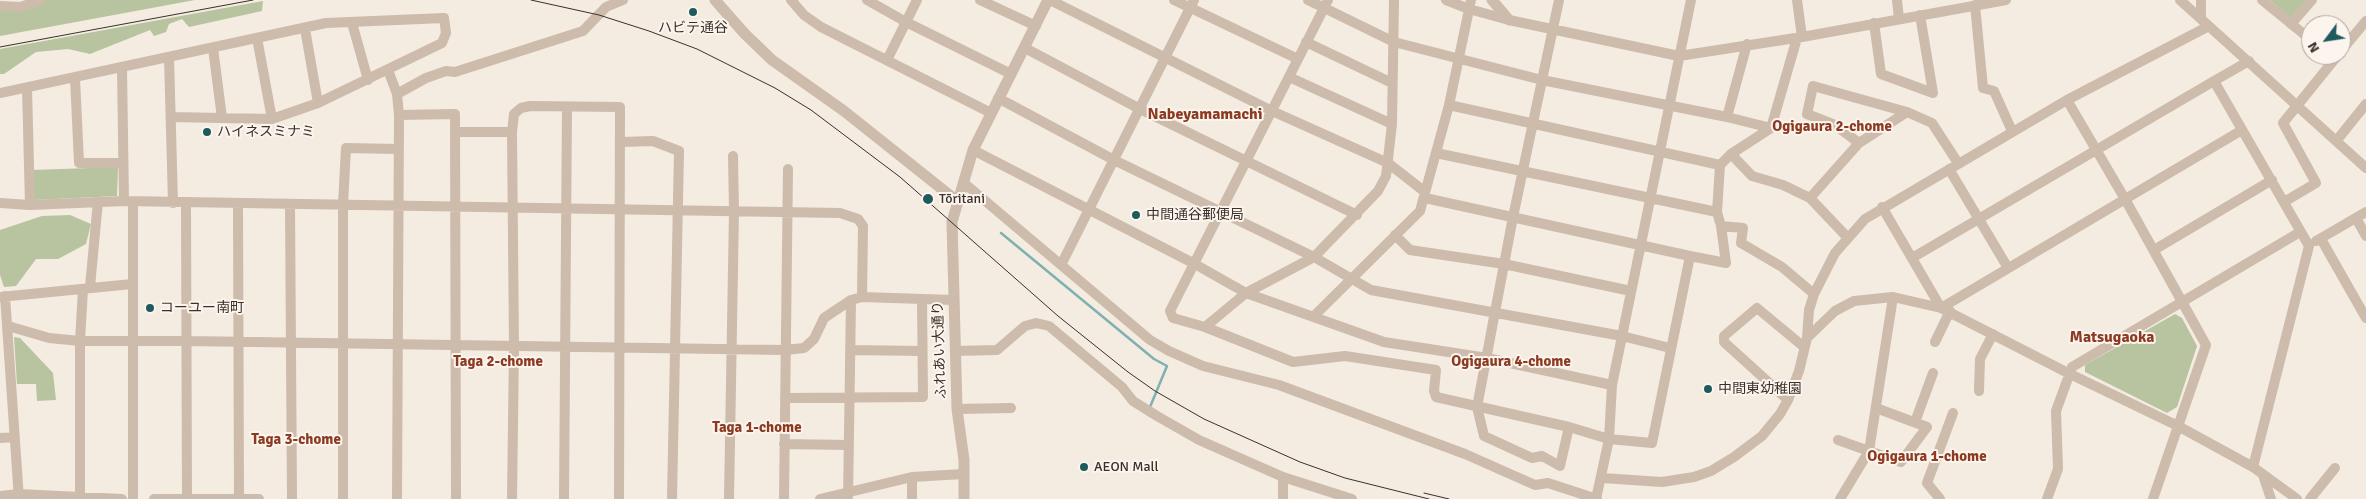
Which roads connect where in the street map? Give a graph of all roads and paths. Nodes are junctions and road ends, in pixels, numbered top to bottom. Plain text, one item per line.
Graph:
1 (40, 0) edge
2 (623, 0) edge
3 (715, 0) edge
4 (790, 0) edge
5 (867, 0) edge
6 (917, 0) edge
7 (980, 0) edge
8 (1049, 0) edge
9 (1174, 0) edge
10 (1308, 0) edge
11 (1394, 0) edge
12 (1446, 0) edge
13 (1492, 0) edge
14 (1559, 0) edge
15 (1691, 0) edge
16 (1797, 0) edge
17 (1897, 0) edge
18 (2006, 0) edge
19 (2180, 0) edge
20 (2201, 0) edge
21 (2262, 0) edge
22 (2312, 0) edge
23 (1192, 4) edge
24 (1326, 4) edge
25 (1470, 5) edge
26 (1976, 5) junction
27 (0, 6) edge
28 (1920, 15) junction
29 (2201, 18) junction
30 (1899, 19) junction
31 (1509, 20) junction
32 (2366, 20) edge
33 (352, 22) junction
34 (906, 22) junction
35 (1874, 23) junction
36 (2291, 24) junction
37 (1036, 26) junction
38 (2209, 26) junction
39 (1554, 28) junction
40 (305, 29) junction
41 (2301, 32) edge
42 (2351, 37) edge
43 (257, 38) junction
44 (1799, 38) junction
45 (1306, 42) junction
46 (1394, 42) junction
47 (1747, 44) junction
48 (213, 48) junction
49 (1024, 48) junction
50 (1679, 56) junction
51 (169, 57) junction
52 (1298, 58) junction
53 (1165, 59) junction
54 (887, 60) junction
55 (1459, 60) junction
56 (2249, 62) junction
57 (2327, 65) edge
58 (122, 68) junction
59 (388, 70) junction
60 (1011, 74) junction
61 (1289, 77) junction
62 (75, 78) junction
63 (368, 80) junction
64 (1542, 80) junction
65 (2214, 81) junction
66 (1392, 83) junction
67 (27, 88) junction
68 (0, 93) edge
69 (397, 94) junction
70 (998, 98) junction
71 (2067, 100) junction
72 (318, 103) junction
73 (2366, 104) edge
74 (1449, 105) junction
75 (2297, 105) junction
76 (567, 106) junction
77 (1668, 106) junction
78 (1140, 109) junction
79 (1272, 111) junction
80 (1907, 112) junction
81 (991, 113) junction
82 (399, 115) junction
83 (171, 117) junction
84 (1727, 117) junction
85 (222, 118) junction
86 (272, 119) junction
87 (1392, 124) junction
88 (1533, 125) junction
89 (1771, 128) junction
90 (2242, 130) junction
91 (2012, 131) junction
92 (456, 132) junction
93 (512, 132) junction
94 (2337, 140) junction
95 (621, 142) junction
96 (1859, 143) junction
97 (398, 149) junction
98 (973, 150) junction
99 (2097, 151) junction
100 (1659, 152) junction
101 (1436, 153) junction
102 (1731, 154) junction
103 (733, 156) dead end
104 (1114, 160) junction
105 (1246, 162) junction
106 (1958, 162) junction
107 (123, 163) junction
108 (1388, 163) junction
109 (1720, 166) junction
110 (2366, 168) edge
111 (788, 169) dead end
112 (1948, 169) junction
113 (1523, 172) junction
114 (2272, 180) junction
115 (964, 183) junction
116 (1425, 195) junction
117 (1651, 198) junction
118 (1810, 198) junction
119 (2125, 199) junction
120 (98, 201) junction
121 (957, 201) junction
122 (128, 202) junction
123 (2284, 202) junction
124 (172, 203) junction
125 (186, 203) junction
126 (0, 204) edge
127 (238, 204) junction
128 (290, 204) junction
129 (30, 205) junction
130 (343, 205) junction
131 (398, 206) junction
132 (514, 206) junction
133 (454, 207) junction
134 (1882, 207) junction
135 (566, 208) junction
136 (620, 209) junction
137 (677, 210) junction
138 (734, 211) junction
139 (1089, 211) junction
140 (788, 212) junction
141 (1220, 212) junction
142 (1717, 212) junction
143 (2366, 212) edge
144 (1357, 215) junction
145 (1513, 217) junction
146 (2356, 218) junction
147 (1979, 219) junction
148 (1721, 226) junction
149 (2300, 232) junction
150 (1395, 235) junction
151 (2366, 236) edge
152 (1847, 237) junction
153 (2321, 239) junction
154 (1641, 245) junction
155 (2309, 246) junction
156 (2154, 250) junction
157 (1690, 256) junction
158 (1314, 257) junction
159 (1912, 258) junction
160 (1193, 263) junction
161 (1504, 264) junction
162 (1061, 265) junction
163 (2008, 268) junction
164 (1353, 278) junction
165 (132, 284) junction
166 (86, 288) junction
167 (1631, 291) junction
168 (1246, 293) junction
169 (1814, 294) junction
170 (2, 296) edge
171 (1893, 297) junction
172 (856, 299) junction
173 (922, 299) junction
174 (952, 300) junction
175 (2181, 302) junction
176 (1946, 310) junction
177 (1495, 312) junction
178 (1314, 316) junction
179 (2366, 318) edge
180 (8, 326) junction
181 (1205, 327) junction
182 (1992, 334) junction
183 (1622, 336) junction
184 (80, 341) junction
185 (132, 341) junction
186 (186, 341) junction
187 (1805, 342) junction
188 (1934, 342) dead end
189 (238, 343) junction
190 (291, 343) junction
191 (345, 344) junction
192 (396, 344) junction
193 (455, 346) junction
194 (514, 347) junction
195 (567, 347) junction
196 (1670, 348) junction
197 (619, 349) junction
198 (675, 349) junction
199 (732, 350) junction
200 (786, 350) junction
201 (851, 350) junction
202 (922, 351) junction
203 (955, 352) junction
204 (1487, 358) junction
205 (1934, 373) dead end
206 (2068, 373) junction
207 (1612, 385) junction
208 (1979, 391) dead end
209 (785, 398) junction
210 (850, 399) junction
211 (1788, 400) junction
212 (1477, 407) junction
213 (1011, 408) dead end
214 (1876, 408) junction
215 (957, 409) junction
216 (1953, 413) dead end
217 (1915, 422) junction
218 (2178, 426) junction
219 (1569, 427) junction
220 (14, 437) junction
221 (0, 438) edge
222 (1609, 439) junction
223 (1838, 440) dead end
224 (784, 444) junction
225 (848, 445) junction
226 (1869, 451) junction
227 (2253, 467) junction
228 (2335, 468) dead end
229 (963, 474) junction
230 (2263, 475) junction
231 (1283, 477) junction
232 (912, 478) junction
233 (1602, 478) junction
234 (848, 495) edge
235 (0, 496) edge
236 (19, 497) edge
237 (80, 498) edge
238 (122, 499) edge
239 (133, 499) edge
240 (154, 499) edge
241 (187, 499) edge
242 (239, 499) edge
243 (259, 499) edge
244 (292, 499) edge
245 (343, 499) edge
246 (397, 499) edge
247 (456, 499) edge
248 (512, 499) edge
249 (564, 499) edge
250 (619, 499) edge
251 (672, 499) edge
252 (729, 499) edge
253 (784, 499) edge
254 (820, 499) edge
255 (912, 499) edge
256 (964, 499) edge
257 (1283, 499) edge
258 (1352, 499) edge
259 (1597, 499) edge
260 (1840, 499) edge
261 (1940, 499) edge
262 (2047, 499) edge
263 (2153, 499) edge
264 (2271, 499) edge
265 (2297, 499) edge
266 (2310, 499) edge

1 - 27 street
2 - 69 street
3 - 121 street
4 - 54 street
5 - 34 street
6 - 34 street
7 - 37 street
8 - 37 street, ふれあい大通り
8 - 53 street
9 - 23 street
10 - 24 street
11 - 46 street
12 - 25 street
13 - 31 street
14 - 39 street
15 - 50 street
16 - 44 street
17 - 30 street
18 - 26 street
19 - 29 street
20 - 29 street
21 - 36 street
22 - 36 street
23 - 52 street
23 - 53 street
24 - 45 street
24 - 46 street
25 - 31 street
25 - 55 street
26 - 28 street
26 - 91 street
28 - 30 street
28 - 35 street
29 - 38 street
30 - 35 street
31 - 39 street
32 - 42 street
33 - 40 street
33 - 59 street
33 - 63 street
34 - 54 street
34 - 60 street
35 - 44 street
36 - 41 street
37 - 49 street, ふれあい大通り
38 - 56 street
38 - 71 street
39 - 50 street
39 - 64 street
40 - 43 street
40 - 72 street
43 - 48 street
43 - 86 street
44 - 47 street
44 - 89 street
45 - 52 street
45 - 66 street
46 - 55 street
46 - 66 street
47 - 50 street
47 - 84 street
48 - 51 street
48 - 85 street
49 - 60 street, ふれあい大通り
49 - 78 street
50 - 77 street
51 - 58 street
51 - 83 street
52 - 61 street
53 - 78 street
53 - 79 street
54 - 81 street
55 - 64 street
55 - 74 street
56 - 65 street
56 - 75 street
57 - 75 street
58 - 62 street
58 - 107 street
59 - 63 street
59 - 69 street
60 - 70 street, ふれあい大通り
61 - 79 street
61 - 87 street
62 - 67 street
62 - 107 street
63 - 72 street
64 - 77 street
64 - 88 street
65 - 90 street
65 - 99 street
66 - 87 street
67 - 68 street
67 - 129 street
69 - 82 street
70 - 81 street, ふれあい大通り
70 - 104 street
71 - 91 street
71 - 99 street
72 - 86 street
73 - 94 street
74 - 88 street
74 - 101 street
75 - 94 street
75 - 123 street
76 - 93 street
76 - 95 street
76 - 135 street
77 - 84 street
77 - 100 street
78 - 104 street
78 - 105 street
79 - 105 street
79 - 108 street
80 - 96 street
80 - 96 street
80 - 106 street
81 - 98 street, ふれあい大通り
82 - 92 street
82 - 97 street
83 - 85 street
83 - 124 street
84 - 89 street
85 - 86 street
87 - 108 street
88 - 100 street
88 - 113 street
89 - 102 street
90 - 114 street
90 - 119 street
91 - 106 street
92 - 93 street
92 - 133 street
93 - 132 street
94 - 110 street
95 - 136 street
95 - 137 street
96 - 118 street
97 - 130 street
97 - 131 street
98 - 115 street, ふれあい大通り
98 - 139 street
99 - 119 street
99 - 147 street
100 - 109 street
100 - 117 street
101 - 113 street
101 - 116 street
102 - 109 street
102 - 118 street
103 - 138 street
104 - 139 street
104 - 141 street
105 - 141 street
105 - 144 street
106 - 112 street
107 - 122 street
108 - 116 street
108 - 144 street
109 - 142 street
111 - 140 street
112 - 134 street
112 - 147 street
113 - 117 street
113 - 145 street
114 - 123 street
114 - 156 street
115 - 121 street, ふれあい大通り
115 - 162 street
116 - 145 street
116 - 150 street
117 - 142 street
117 - 154 street
118 - 152 street
119 - 156 street
119 - 163 street
120 - 122 street
120 - 129 street
120 - 166 street
121 - 174 street, ふれあい大通り
122 - 124 street
122 - 165 street
123 - 149 street
124 - 125 street
125 - 127 street
125 - 186 street
126 - 129 street
127 - 128 street
127 - 189 street
128 - 130 street
128 - 190 street
130 - 131 street
130 - 191 street
131 - 133 street
131 - 192 street
132 - 133 street
132 - 135 street
132 - 194 street
133 - 193 street
134 - 152 street
134 - 159 street
135 - 136 street
135 - 195 street
136 - 137 street
136 - 197 street
137 - 138 street
137 - 198 street
138 - 140 street
138 - 199 street
139 - 160 street
139 - 162 street
140 - 172 street
140 - 200 street
141 - 158 street
141 - 160 street
142 - 148 street
143 - 146 street
144 - 158 street
145 - 154 street
145 - 161 street
146 - 151 street
146 - 153 street
147 - 159 street
147 - 163 street
148 - 157 street
148 - 169 street
149 - 155 street
149 - 175 street
150 - 161 street
150 - 164 street
152 - 169 street
153 - 155 street
153 - 179 street
154 - 157 street
154 - 167 street
155 - 227 street
156 - 175 street
157 - 196 street
158 - 164 street
158 - 168 street
159 - 176 street
160 - 168 street
160 - 181 street
161 - 167 street
161 - 177 street
162 - 259 street
163 - 176 street
164 - 177 street
164 - 178 street
165 - 166 street
165 - 185 street
166 - 170 street
166 - 184 street
167 - 183 street
168 - 178 street
168 - 181 street
169 - 187 street
170 - 180 street
171 - 176 street
171 - 187 street
171 - 214 street
172 - 173 street
172 - 200 street
172 - 201 street
173 - 174 street
173 - 202 street
174 - 203 street, ふれあい大通り
175 - 206 street
175 - 218 street
176 - 182 street
176 - 188 street
177 - 183 street
177 - 204 street
178 - 204 street
180 - 184 street
180 - 220 street
181 - 212 street
182 - 206 street
182 - 208 street
183 - 196 street
183 - 207 street
184 - 185 street
184 - 237 street
185 - 186 street
185 - 239 street
186 - 189 street
186 - 241 street
187 - 211 street
187 - 211 street
189 - 190 street
189 - 242 street
190 - 191 street
190 - 244 street
191 - 192 street
191 - 245 street
192 - 193 street
192 - 246 street
193 - 194 street
193 - 247 street
194 - 195 street
194 - 248 street
195 - 197 street
195 - 249 street
196 - 222 street
197 - 198 street
197 - 250 street
198 - 199 street
198 - 251 street
199 - 200 street
199 - 252 street
200 - 209 street
201 - 202 street
201 - 210 street
202 - 210 street
203 - 215 street, ふれあい大通り
203 - 231 street
204 - 207 street
204 - 212 street
205 - 217 street
206 - 218 street
206 - 262 street
207 - 222 street
209 - 210 street
209 - 224 street
210 - 225 street
211 - 233 street
212 - 219 street
212 - 219 street
213 - 215 street
214 - 217 street
214 - 226 street
215 - 229 street, ふれあい大通り
216 - 261 street
217 - 226 street
218 - 227 street
218 - 263 street
219 - 222 street
220 - 221 street
220 - 236 street
222 - 233 street
223 - 226 street
224 - 225 street
224 - 253 street
225 - 234 street
226 - 260 street
227 - 230 street
228 - 266 street
229 - 232 street
229 - 256 street, ふれあい大通り
230 - 264 street
230 - 265 street
231 - 257 street
231 - 258 street
232 - 234 street
232 - 255 street
233 - 259 street
234 - 254 street
235 - 236 street
236 - 237 street
237 - 238 street
240 - 241 street
241 - 242 street
242 - 243 street

